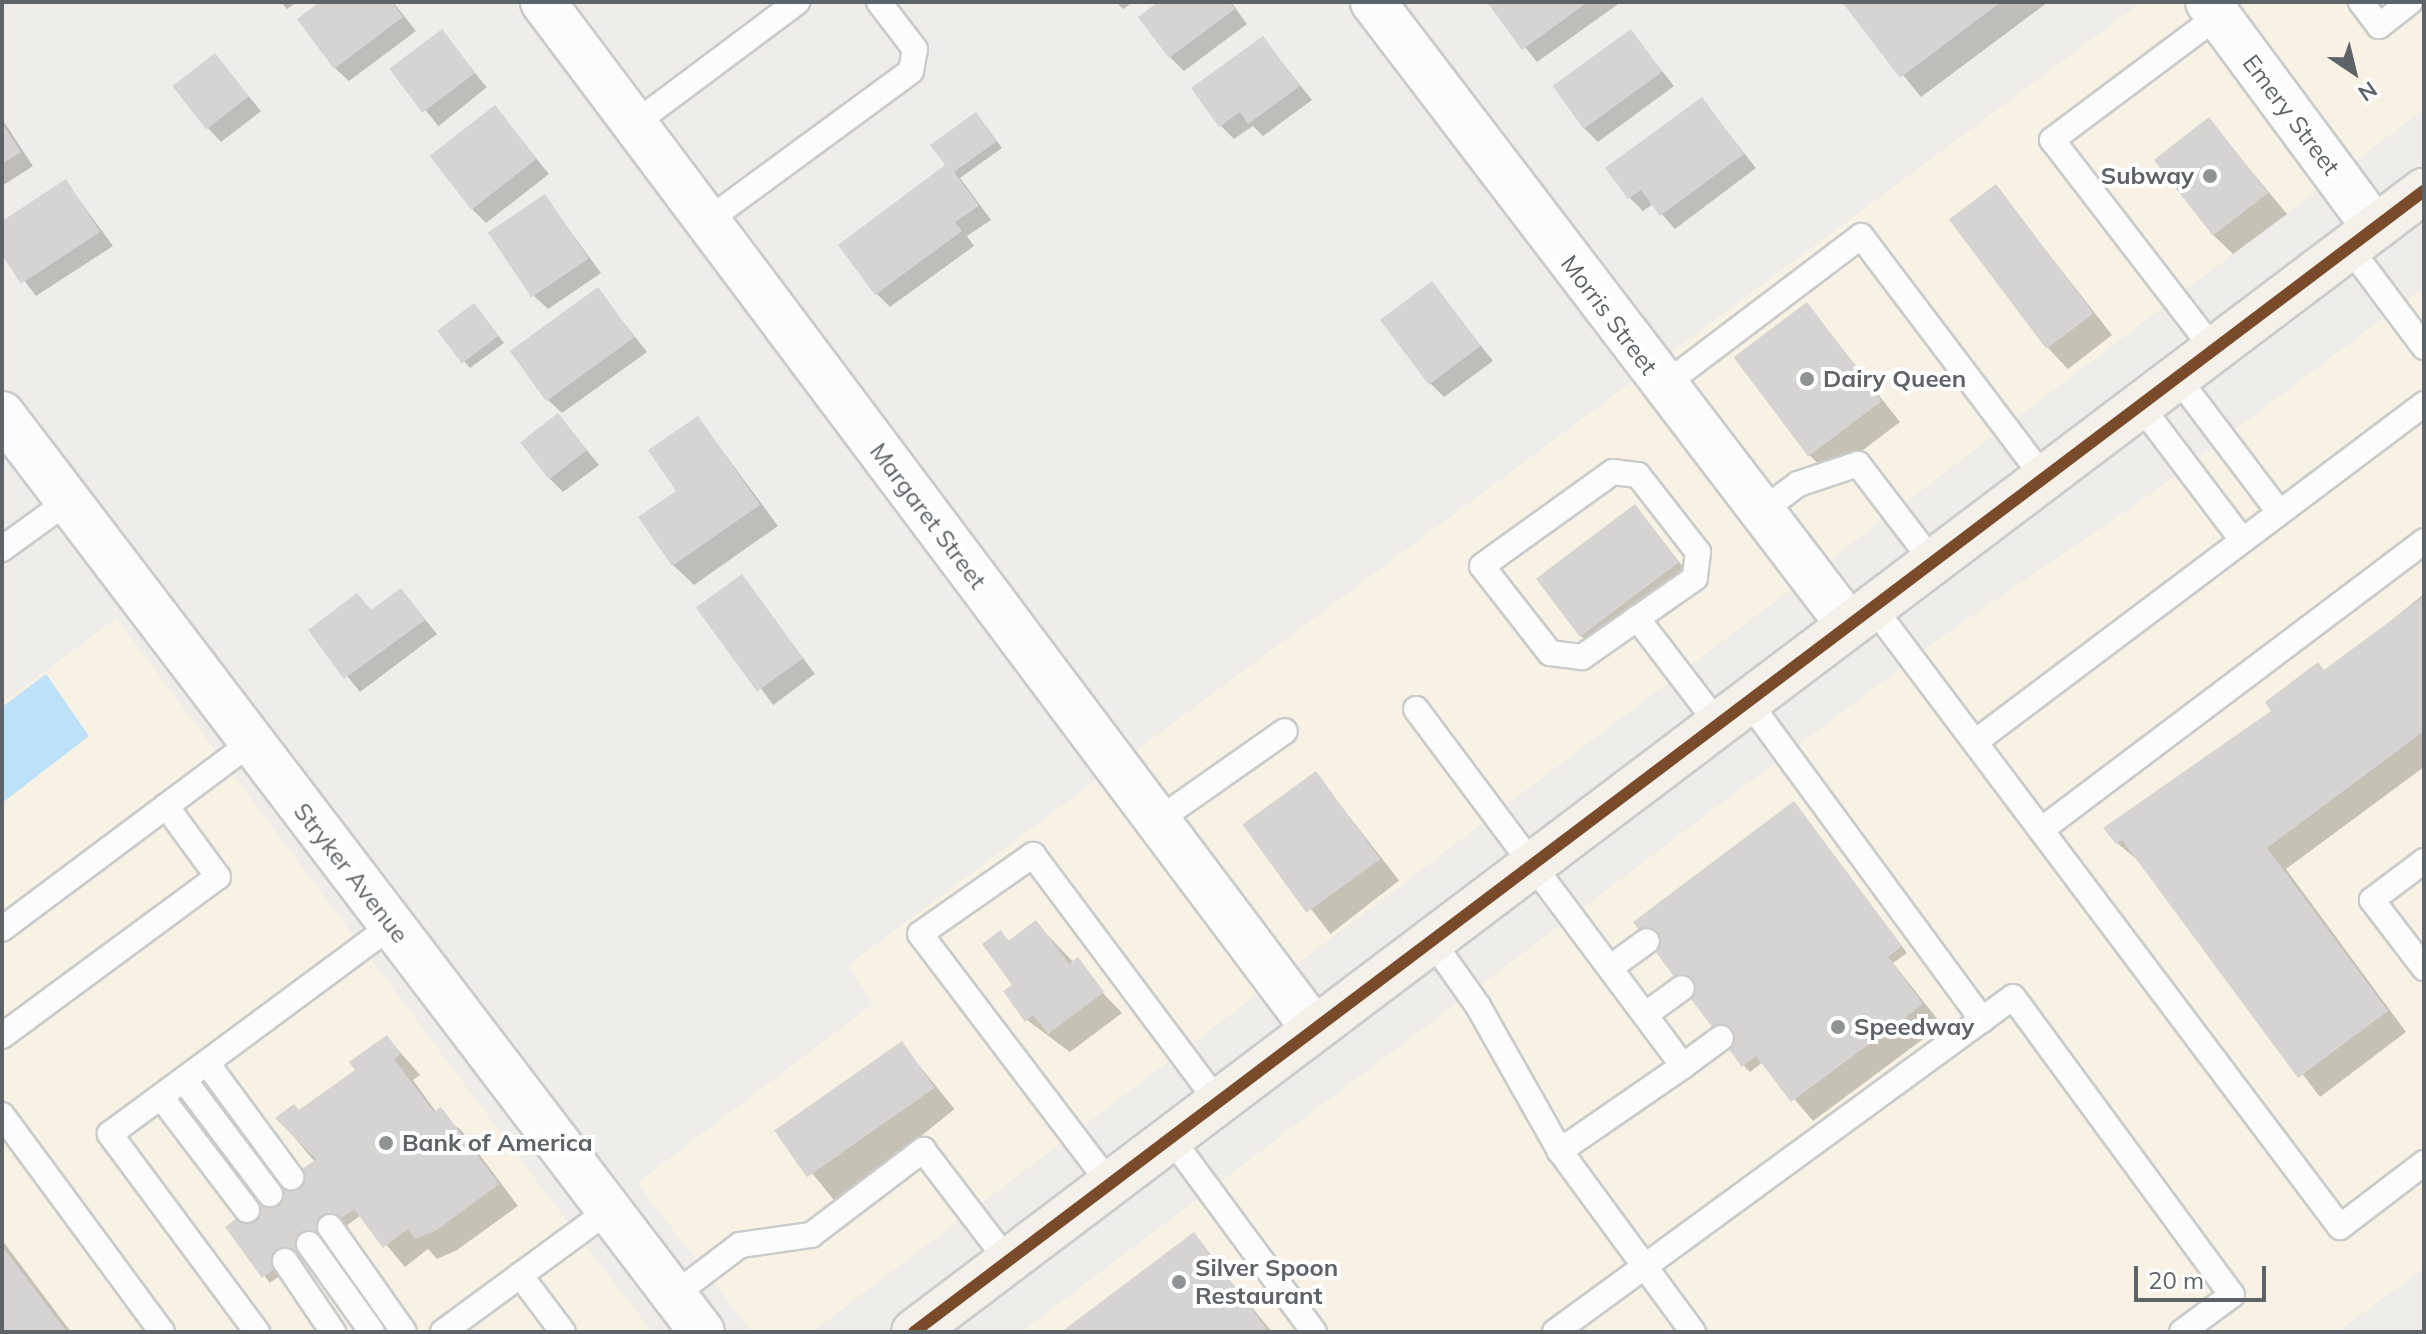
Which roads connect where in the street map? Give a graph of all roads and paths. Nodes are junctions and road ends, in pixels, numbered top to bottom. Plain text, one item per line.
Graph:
1 (543, 2) edge
2 (797, 2) edge
3 (879, 2) edge
4 (1373, 2) edge
5 (2361, 2) edge
6 (2410, 2) edge
7 (2213, 9) edge
8 (634, 124) junction
9 (2424, 191) edge
10 (707, 221) junction
11 (2362, 238) junction
12 (2424, 347) edge
13 (2214, 350) junction
14 (2177, 377) junction
15 (1663, 386) junction
16 (2424, 404) edge
17 (2140, 405) junction
18 (2, 414) edge
19 (2044, 478) junction
20 (68, 501) junction
21 (2279, 512) junction
22 (1759, 513) junction
23 (2242, 540) junction
24 (2424, 541) edge
25 (2, 549) edge
26 (1933, 562) junction
27 (1861, 616) junction
28 (1637, 618) junction
29 (1416, 709) dead end
30 (1733, 713) junction
31 (1285, 731) dead end
32 (1975, 742) junction
33 (249, 744) junction
34 (166, 806) junction
35 (1157, 821) junction
36 (2041, 830) junction
37 (2424, 861) edge
38 (1535, 862) junction
39 (392, 925) junction
40 (2, 929) edge
41 (1432, 941) junction
42 (1647, 941) dead end
43 (1611, 967) junction
44 (2424, 968) edge
45 (1682, 988) dead end
46 (1646, 1014) junction
47 (1982, 1020) junction
48 (1314, 1029) junction
49 (2, 1036) edge
50 (1721, 1038) dead end
51 (207, 1063) junction
52 (1683, 1066) junction
53 (184, 1080) junction
54 (161, 1097) junction
55 (1218, 1102) junction
56 (2, 1115) edge
57 (1171, 1138) junction
58 (1560, 1151) junction
59 (2424, 1163) edge
60 (291, 1177) dead end
61 (1110, 1184) junction
62 (270, 1194) dead end
63 (247, 1210) dead end
64 (609, 1210) junction
65 (330, 1227) dead end
66 (309, 1244) dead end
67 (285, 1261) dead end
68 (1008, 1261) junction
69 (1645, 1266) junction
70 (520, 1275) junction
71 (674, 1295) junction
72 (162, 1332) edge
73 (257, 1332) edge
74 (333, 1332) edge
75 (372, 1332) edge
76 (404, 1332) edge
77 (443, 1332) edge
78 (563, 1332) edge
79 (702, 1332) edge
80 (914, 1332) edge
81 (1314, 1332) edge
82 (1555, 1332) edge
83 (1693, 1332) edge
84 (2182, 1332) edge

1 - 8 street, Margaret Street
2 - 8 lane
3 - 10 lane
4 - 15 street, Morris Street
5 - 6 lane
7 - 11 street, Emery Street
7 - 13 lane
8 - 10 street, Margaret Street
9 - 11 main road
10 - 35 street, Margaret Street
11 - 12 lane
11 - 13 main road
13 - 14 main road
14 - 17 main road
14 - 21 lane
15 - 19 lane
15 - 22 street, Morris Street
16 - 21 lane
17 - 19 main road
17 - 23 lane
18 - 20 street, Stryker Avenue
19 - 26 main road
20 - 25 lane
20 - 33 street, Stryker Avenue
21 - 23 lane
22 - 26 lane
22 - 27 street, Morris Street
23 - 32 lane
24 - 36 lane
26 - 27 main road
27 - 30 main road
27 - 32 lane
28 - 28 lane
28 - 30 lane
29 - 38 lane
30 - 38 main road
30 - 47 lane
31 - 35 lane
32 - 36 lane
33 - 34 lane
33 - 39 street, Stryker Avenue
34 - 40 lane
34 - 49 lane
35 - 48 street, Margaret Street
36 - 59 lane
37 - 44 lane
38 - 41 main road
38 - 43 lane
39 - 51 lane
39 - 64 street, Stryker Avenue
41 - 48 main road
41 - 58 lane
42 - 43 lane
43 - 46 lane
45 - 46 lane
46 - 52 lane
47 - 69 lane
47 - 84 lane
48 - 55 main road
50 - 52 lane
51 - 53 lane
51 - 60 lane
52 - 58 lane
53 - 54 lane
53 - 62 lane
54 - 63 lane
54 - 73 lane
55 - 57 main road
55 - 61 lane
56 - 72 lane
57 - 61 main road
57 - 81 lane
58 - 69 lane
61 - 68 main road
64 - 70 lane
64 - 71 street, Stryker Avenue
65 - 76 lane
66 - 75 lane
67 - 74 lane
68 - 71 lane
68 - 80 main road
69 - 82 lane
69 - 83 lane
70 - 77 lane
70 - 78 lane
71 - 79 street, Stryker Avenue

